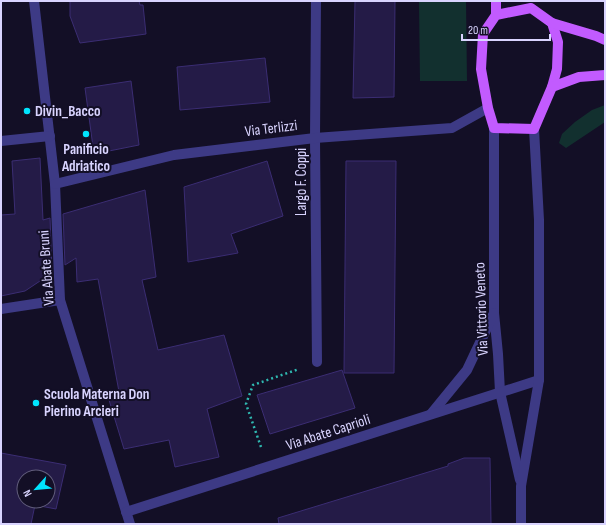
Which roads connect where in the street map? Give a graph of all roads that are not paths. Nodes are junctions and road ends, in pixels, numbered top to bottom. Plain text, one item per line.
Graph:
1 (34, 1) edge
2 (316, 1) edge
3 (496, 1) edge
4 (531, 4) edge
5 (496, 15) junction
6 (552, 23) junction
7 (605, 40) edge
8 (605, 75) edge
9 (552, 87) junction
10 (488, 108) junction
11 (494, 128) junction
12 (534, 129) junction
13 (50, 136) junction
14 (315, 138) junction
15 (1, 141) edge
16 (55, 184) junction
17 (60, 300) junction
18 (1, 309) edge
19 (494, 313) junction
20 (317, 362) road end
21 (538, 380) junction
22 (500, 392) junction
23 (431, 414) junction
24 (521, 486) junction
25 (126, 512) junction
26 (130, 524) edge
27 (521, 524) edge

1 - 13 street, Via Abate Bruni
2 - 14 street, Largo F. Coppi
3 - 5 main road
4 - 5 main road
4 - 6 main road
5 - 10 main road
6 - 7 main road
6 - 9 main road
8 - 9 main road
9 - 12 main road
10 - 11 main road
10 - 14 street, Via Terlizzi
11 - 12 main road
11 - 19 street, Via Vittorio Veneto
12 - 21 street, Via Vittorio Veneto
13 - 15 street
13 - 16 street, Via Abate Bruni
14 - 16 street, Via Terlizzi
14 - 20 street, Largo F. Coppi
16 - 17 street, Via Abate Bruni
17 - 18 street
17 - 25 street, Via Abate Bruni
19 - 22 street, Via Vittorio Veneto
19 - 23 street
21 - 22 street, Via Abate Caprioli
21 - 24 street, Via Vittorio Veneto
22 - 23 street, Via Abate Caprioli
22 - 24 street, Via Vittorio Veneto
23 - 25 street, Via Abate Caprioli
24 - 27 street, Via Vittorio Veneto
25 - 26 street, Via Abate Bruni

